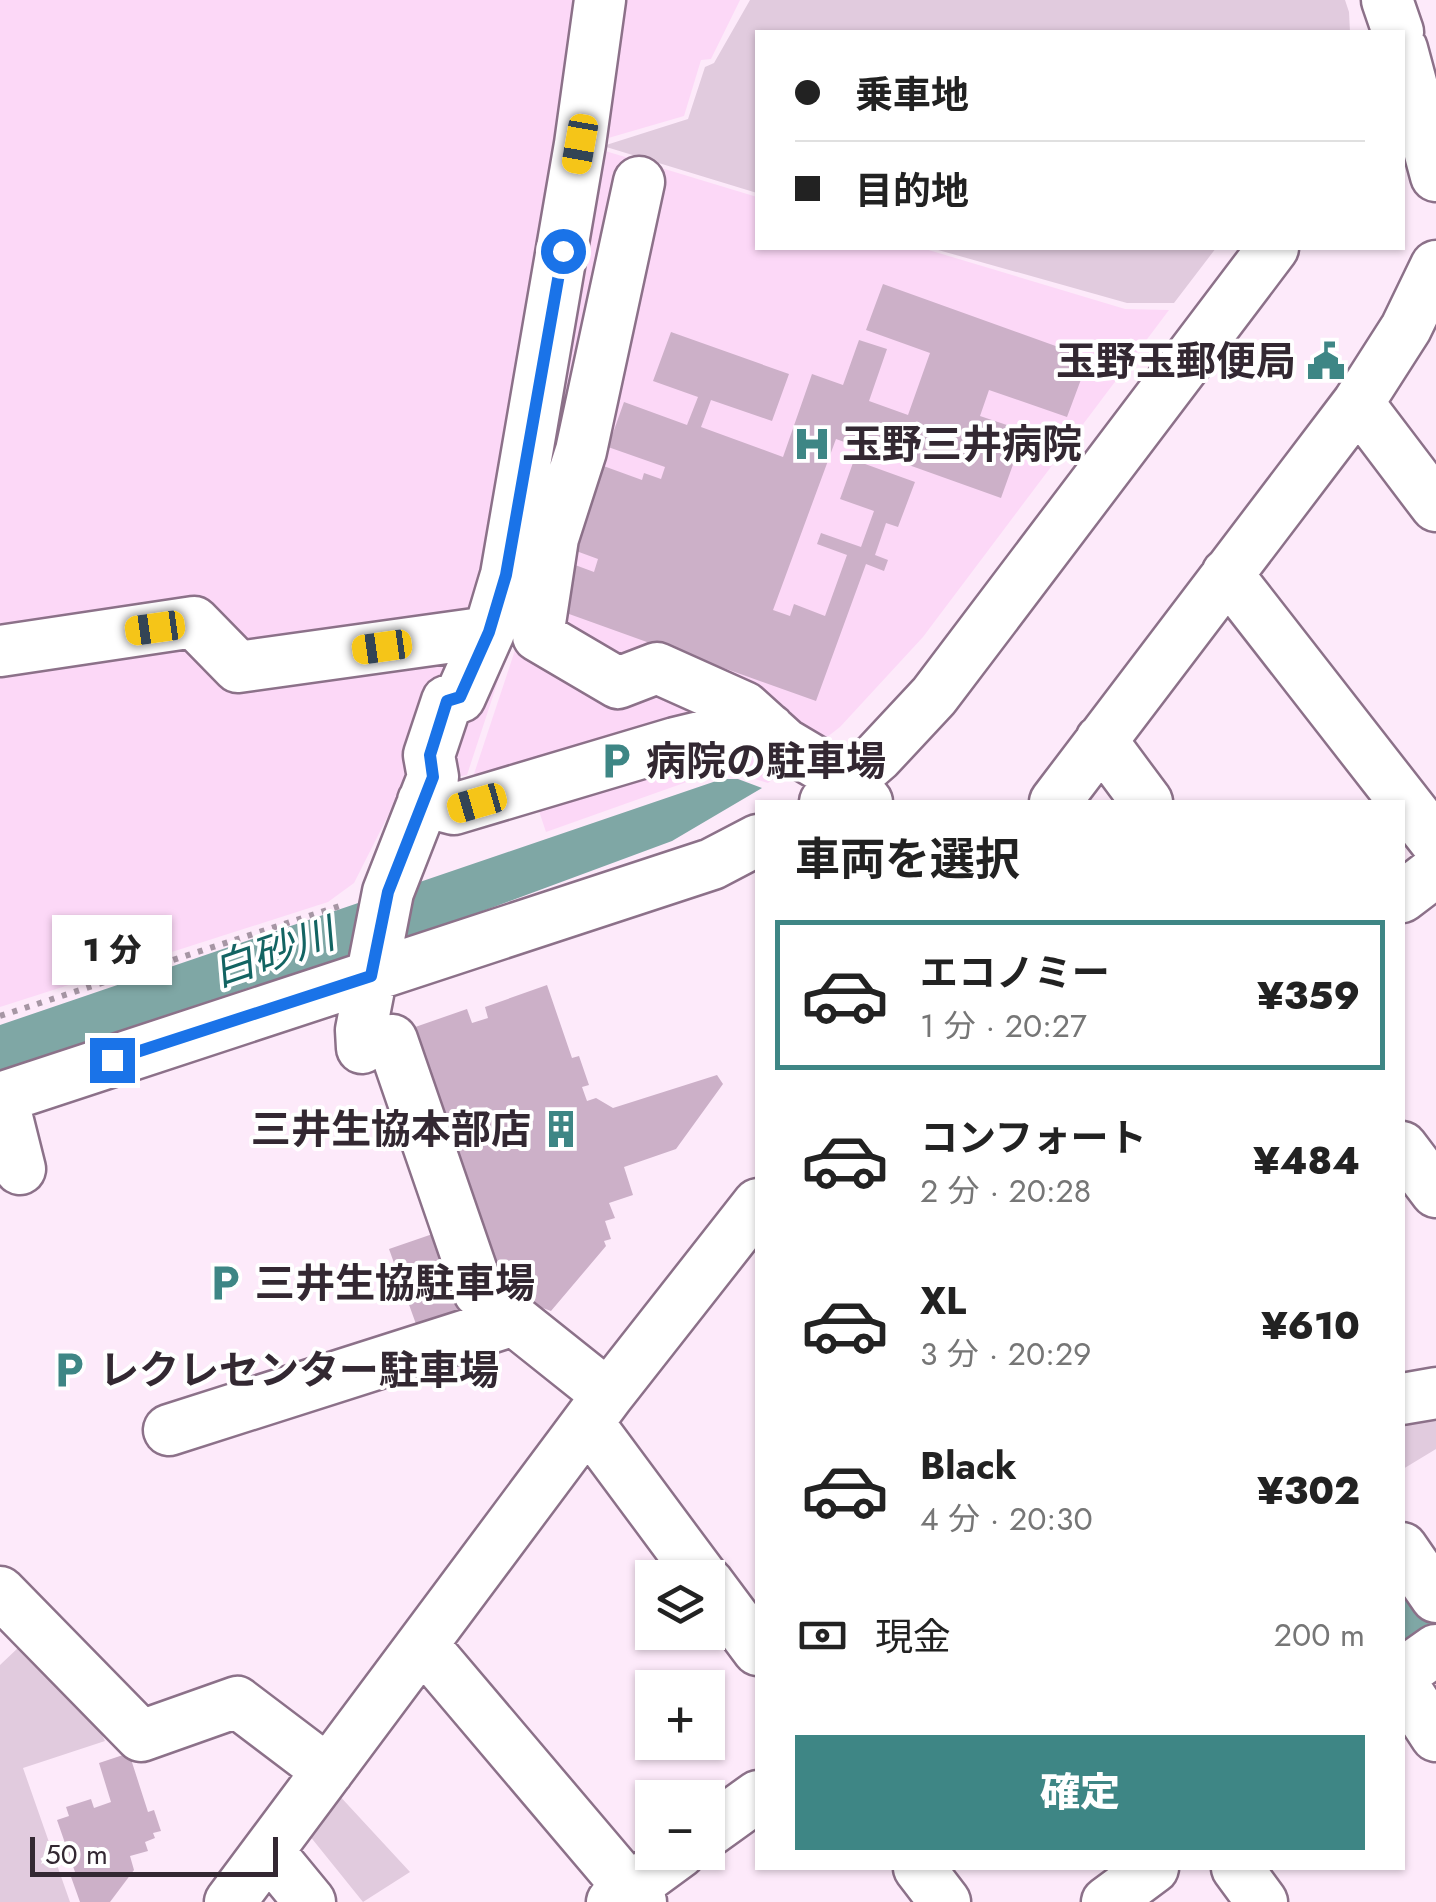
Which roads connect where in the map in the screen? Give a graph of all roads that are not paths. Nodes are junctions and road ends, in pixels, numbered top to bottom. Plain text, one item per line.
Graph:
1 (600, 0) edge
2 (1387, 0) edge
3 (1399, 30) edge
4 (1409, 53) edge
5 (1436, 176) edge
6 (639, 182) dead end
7 (1271, 250) edge
8 (1436, 266) edge
9 (1358, 404) junction
10 (1436, 506) edge
11 (1227, 574) junction
12 (489, 632) junction
13 (0, 651) edge
14 (769, 730) junction
15 (1101, 740) junction
16 (428, 789) junction
17 (847, 796) edge
18 (1056, 800) edge
19 (1146, 800) edge
20 (1403, 800) edge
21 (1405, 802) edge
22 (1436, 842) edge
23 (755, 844) edge
24 (1436, 871) edge
25 (735, 872) edge
26 (1405, 894) edge
27 (374, 963) junction
28 (1, 1098) edge
29 (1405, 1151) edge
30 (20, 1169) dead end
31 (1436, 1192) edge
32 (755, 1208) edge
33 (496, 1306) junction
34 (1436, 1393) edge
35 (1405, 1398) edge
36 (598, 1409) junction
37 (168, 1430) dead end
38 (1405, 1552) edge
39 (692, 1560) edge
40 (0, 1592) edge
41 (1436, 1597) edge
42 (725, 1602) edge
43 (753, 1634) edge
44 (424, 1645) junction
45 (1413, 1669) edge
46 (1436, 1736) edge
47 (328, 1771) junction
48 (755, 1798) edge
49 (725, 1820) edge
50 (268, 1850) junction
51 (659, 1870) edge
52 (921, 1870) edge
53 (1150, 1870) edge
54 (1238, 1870) edge
55 (628, 1897) edge
56 (230, 1902) edge
57 (310, 1902) edge
58 (945, 1902) edge
59 (1107, 1902) edge
60 (1262, 1902) edge

1 - 12 street
2 - 3 street
4 - 5 street
6 - 14 street
7 - 17 street
8 - 9 street
9 - 10 street
9 - 11 street
11 - 15 street
11 - 20 street
12 - 13 street
12 - 16 street
14 - 16 street
14 - 17 street
15 - 18 street
15 - 19 street
16 - 27 street
21 - 22 street
23 - 25 street
24 - 26 street
25 - 27 street
27 - 28 street
27 - 33 street
28 - 30 street
29 - 31 street
32 - 36 street
33 - 36 street
33 - 37 street
34 - 35 street
36 - 39 street
36 - 44 street
38 - 41 street
40 - 47 street
42 - 43 street
44 - 47 street
44 - 55 street
45 - 46 street
47 - 50 street
48 - 49 street
50 - 56 street
50 - 57 street
51 - 55 street
52 - 58 street
53 - 59 street
54 - 60 street

